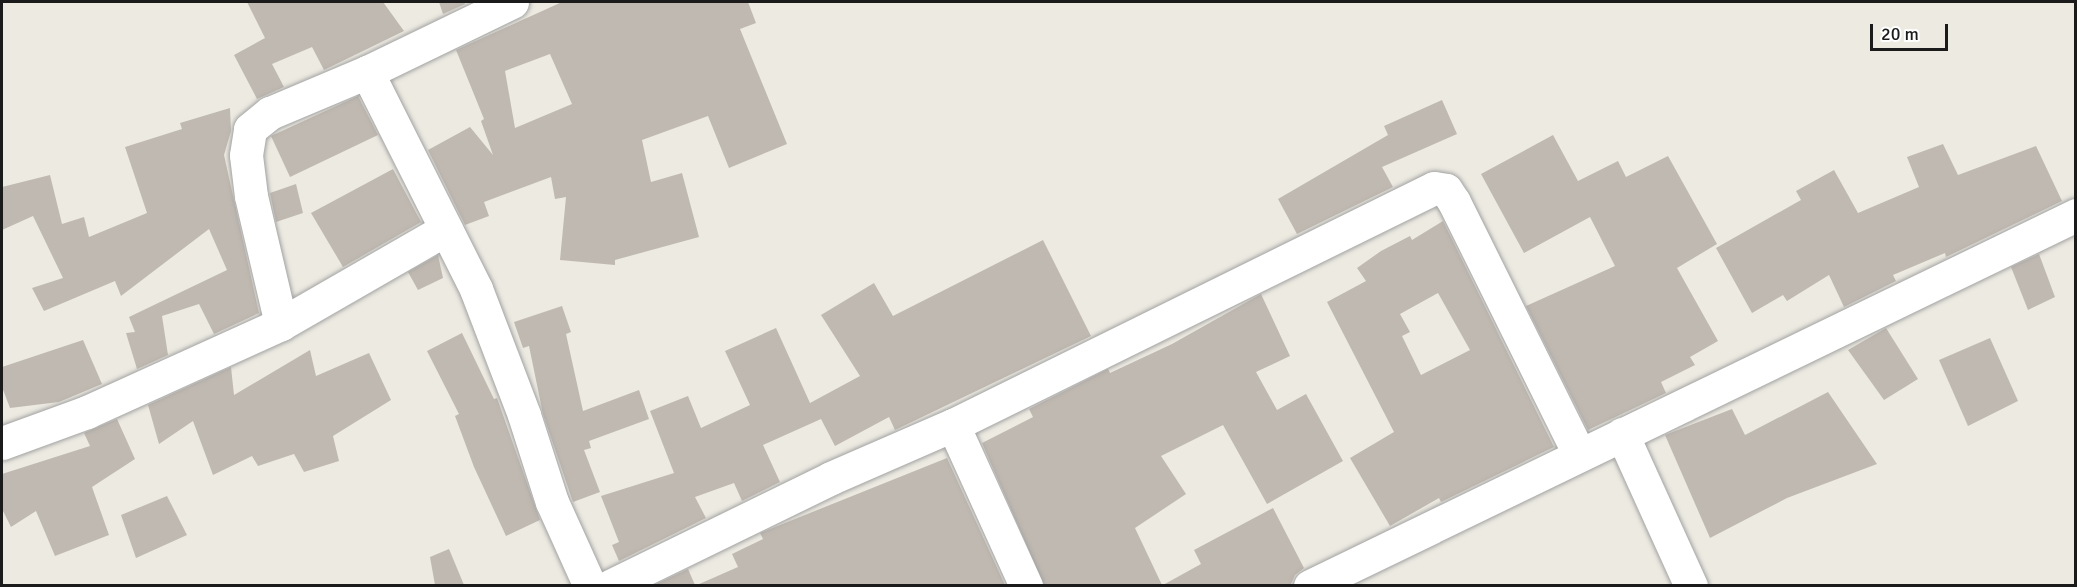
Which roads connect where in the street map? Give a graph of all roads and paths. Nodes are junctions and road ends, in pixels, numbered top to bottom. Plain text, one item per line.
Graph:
1 (512, 2) edge
2 (367, 72) junction
3 (2076, 215) edge
4 (450, 237) junction
5 (281, 324) junction
6 (953, 425) junction
7 (1622, 434) junction
8 (2, 443) edge
9 (1579, 454) junction
10 (590, 585) edge
11 (610, 585) edge
12 (1026, 585) edge
13 (1310, 585) edge
14 (1691, 585) edge

1 - 2 street
2 - 4 street
2 - 5 street
3 - 7 street
4 - 5 street
4 - 10 street
5 - 8 street
6 - 9 street
6 - 11 street
6 - 12 street
7 - 9 street
7 - 14 street
9 - 13 street

